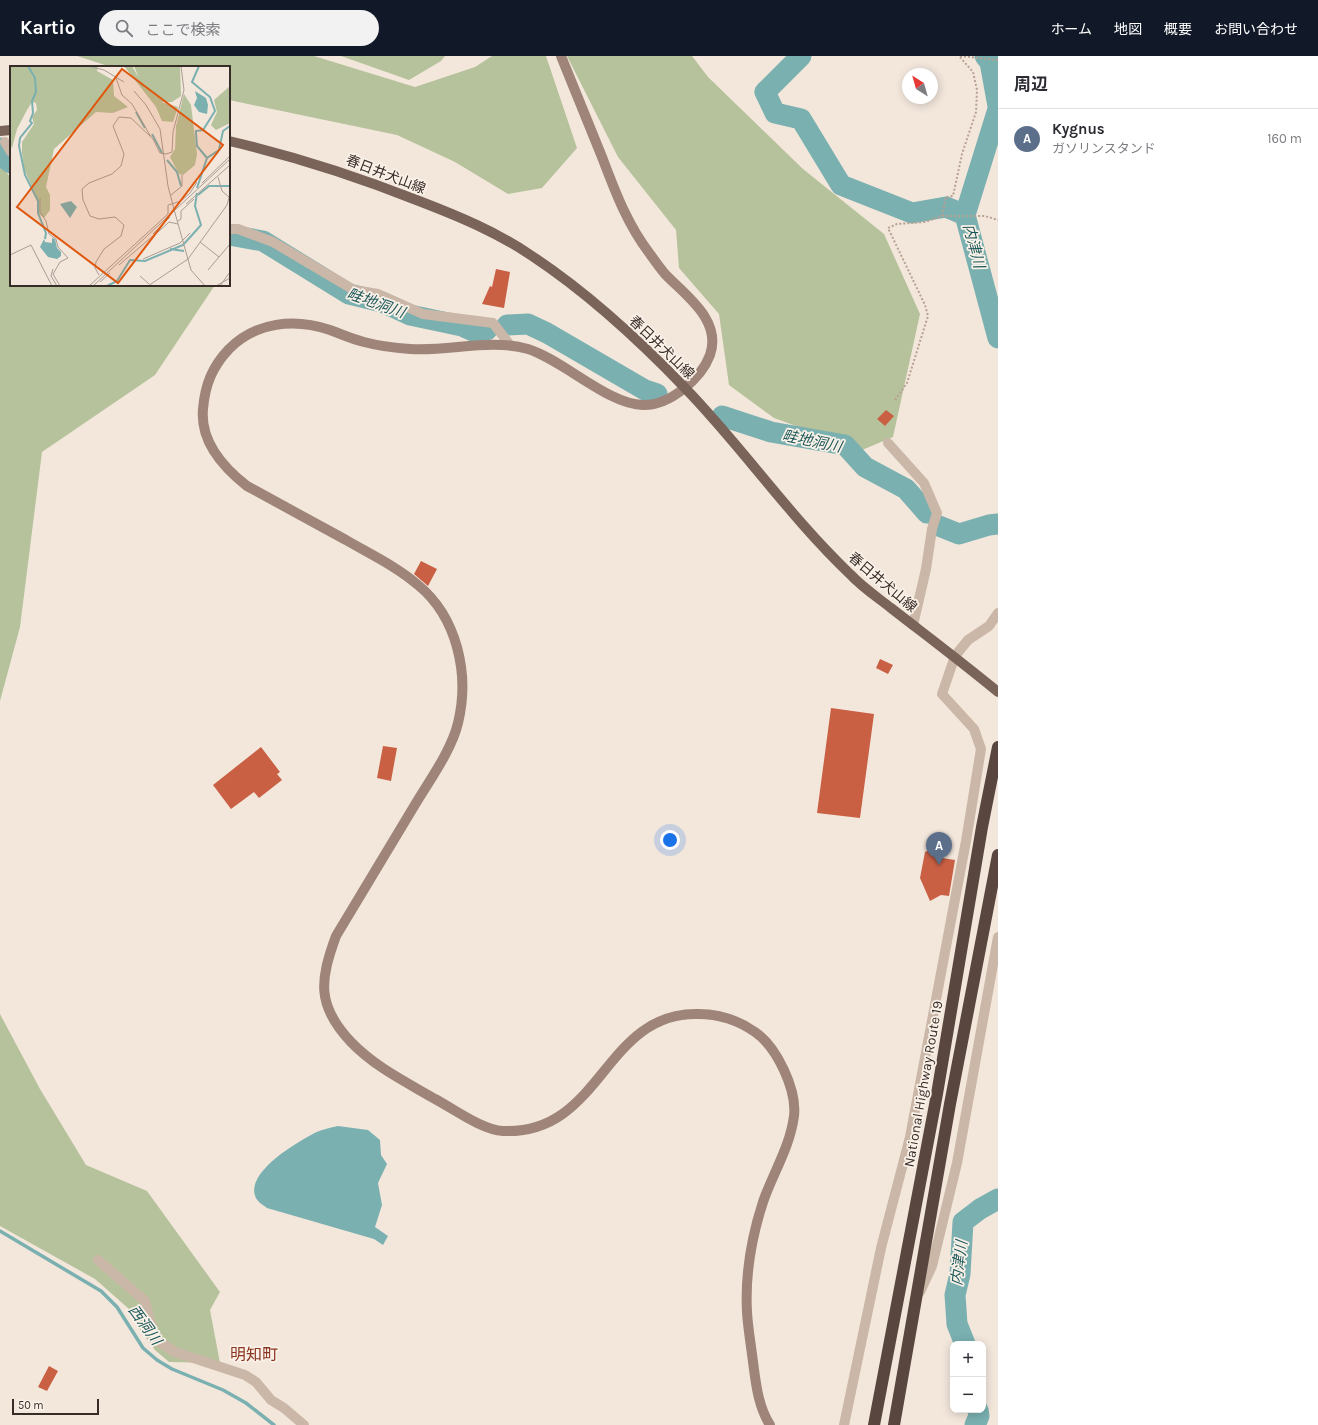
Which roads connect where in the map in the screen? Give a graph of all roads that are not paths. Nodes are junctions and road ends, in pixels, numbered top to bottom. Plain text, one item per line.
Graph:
1 (562, 56) edge
2 (10, 130) edge
3 (0, 131) edge
4 (230, 141) edge
5 (5, 142) dead end
6 (10, 150) edge
7 (230, 229) edge
8 (510, 345) junction
9 (686, 388) junction
10 (888, 443) dead end
11 (998, 614) edge
12 (913, 626) junction
13 (955, 656) junction
14 (998, 692) edge
15 (998, 747) edge
16 (998, 856) edge
17 (998, 937) edge
18 (98, 1260) dead end
19 (914, 1303) junction
20 (304, 1425) edge
21 (770, 1425) edge
22 (844, 1425) edge
23 (874, 1425) edge
24 (894, 1425) edge

1 - 9 street
2 - 3 main road
4 - 9 main road, 春日井犬山線
5 - 6 street
7 - 8 street
8 - 9 street
8 - 21 street
9 - 12 main road, 春日井犬山線
10 - 12 street
11 - 13 street
12 - 13 main road, 春日井犬山線
13 - 14 main road, 春日井犬山線
13 - 22 street
15 - 23 highway, National Highway Route 19
16 - 19 highway
17 - 19 street
18 - 20 street
19 - 24 highway

